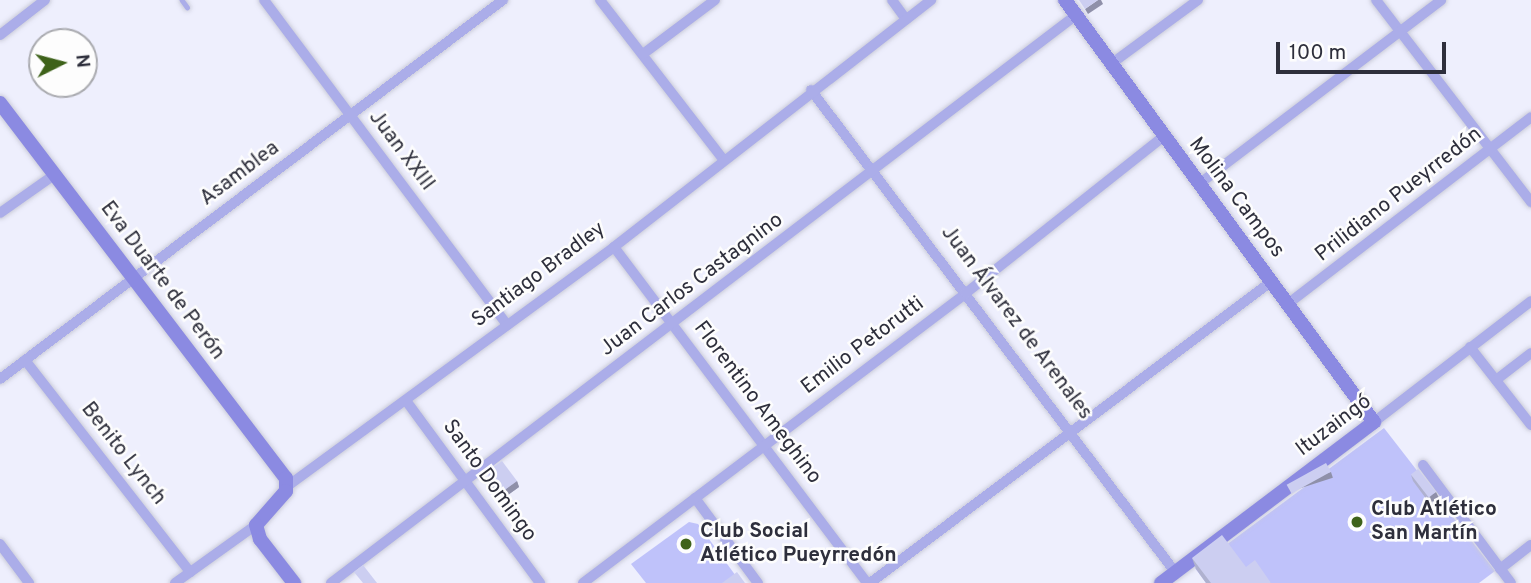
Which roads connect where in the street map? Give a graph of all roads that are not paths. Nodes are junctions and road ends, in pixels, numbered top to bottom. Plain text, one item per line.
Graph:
1 (45, 0) edge
2 (182, 0) edge
3 (264, 0) edge
4 (503, 0) edge
5 (600, 0) edge
6 (715, 0) edge
7 (892, 0) edge
8 (931, 0) edge
9 (1065, 0) edge
10 (1198, 0) edge
11 (1376, 0) edge
12 (1441, 0) edge
13 (187, 7) dead end
14 (1076, 15) junction
15 (906, 19) junction
16 (1400, 32) junction
17 (0, 34) edge
18 (643, 54) junction
19 (1111, 64) junction
20 (811, 90) junction
21 (0, 103) edge
22 (351, 115) junction
23 (1531, 117) edge
24 (1164, 136) junction
25 (1490, 149) junction
26 (723, 159) junction
27 (874, 170) junction
28 (54, 175) junction
29 (1199, 184) junction
30 (1531, 202) edge
31 (0, 213) edge
32 (614, 247) junction
33 (133, 279) junction
34 (1272, 281) junction
35 (966, 292) junction
36 (1531, 301) edge
37 (1289, 303) junction
38 (507, 325) junction
39 (673, 325) junction
40 (1470, 347) junction
41 (1531, 353) edge
42 (25, 360) junction
43 (0, 379) edge
44 (1496, 380) junction
45 (407, 402) junction
46 (1374, 422) junction
47 (1531, 425) edge
48 (1070, 429) junction
49 (766, 444) junction
50 (1423, 465) dead end
51 (463, 479) junction
52 (289, 485) junction
53 (695, 498) junction
54 (256, 525) junction
55 (0, 544) edge
56 (1531, 545) edge
57 (1500, 569) junction
58 (190, 572) junction
59 (1179, 578) edge
60 (29, 583) edge
61 (175, 583) edge
62 (294, 583) edge
63 (331, 583) edge
64 (540, 583) edge
65 (583, 583) edge
66 (758, 583) edge
67 (869, 583) edge
68 (1161, 583) edge
69 (1511, 583) edge

1 - 17 street
2 - 13 lane
3 - 22 street, Juan XXIII
4 - 22 street, Asamblea
5 - 18 street
6 - 18 street
7 - 15 street
8 - 15 street, Santiago Bradley
9 - 14 street, Molina Campos
10 - 19 street
11 - 16 street
12 - 16 street
14 - 19 street, Molina Campos
14 - 27 street, Juan Carlos Castagnino
15 - 20 street, Santiago Bradley
16 - 25 street
16 - 29 street
18 - 26 street
19 - 24 street, Molina Campos
20 - 26 street, Santiago Bradley
20 - 27 street, Juan Álvarez de Arenales
21 - 28 street, Eva Duarte de Perón
22 - 33 street, Asamblea
22 - 38 street, Juan XXIII
23 - 25 street, Prilidiano Pueyrredón
24 - 29 street, Molina Campos
24 - 35 street, Emilio Petorutti
25 - 30 street
25 - 37 street, Prilidiano Pueyrredón
26 - 32 street, Santiago Bradley
27 - 35 street, Juan Álvarez de Arenales
27 - 39 street, Juan Carlos Castagnino
28 - 31 street
28 - 33 street, Eva Duarte de Perón
29 - 34 street, Molina Campos
32 - 38 street, Santiago Bradley
32 - 39 street, Florentino Ameghino
33 - 42 street, Asamblea
33 - 52 street, Eva Duarte de Perón
34 - 37 street, Molina Campos
34 - 48 street
35 - 48 street, Juan Álvarez de Arenales
35 - 49 street, Emilio Petorutti
36 - 40 street, Ituzaingó
37 - 46 street, Molina Campos
38 - 45 street, Santiago Bradley
39 - 49 street, Florentino Ameghino
39 - 51 street, Juan Carlos Castagnino
40 - 44 street
40 - 46 street, Ituzaingó
41 - 44 street
42 - 43 street, Asamblea
42 - 58 street, Benito Lynch
44 - 47 street
45 - 51 street, Santo Domingo
45 - 52 street, Santiago Bradley
46 - 59 street, Ituzaingó
48 - 59 street, Juan Álvarez de Arenales
48 - 67 street
49 - 53 street, Emilio Petorutti
49 - 67 street, Florentino Ameghino
50 - 57 street
51 - 63 street, Juan Carlos Castagnino
51 - 64 street, Santo Domingo
52 - 54 street, Santiago Bradley
53 - 65 street, Emilio Petorutti
53 - 66 street
54 - 58 street, Santiago Bradley
54 - 62 street
55 - 60 street
56 - 57 street
57 - 69 street
58 - 61 street, Santiago Bradley
59 - 68 street, Ituzaingó

